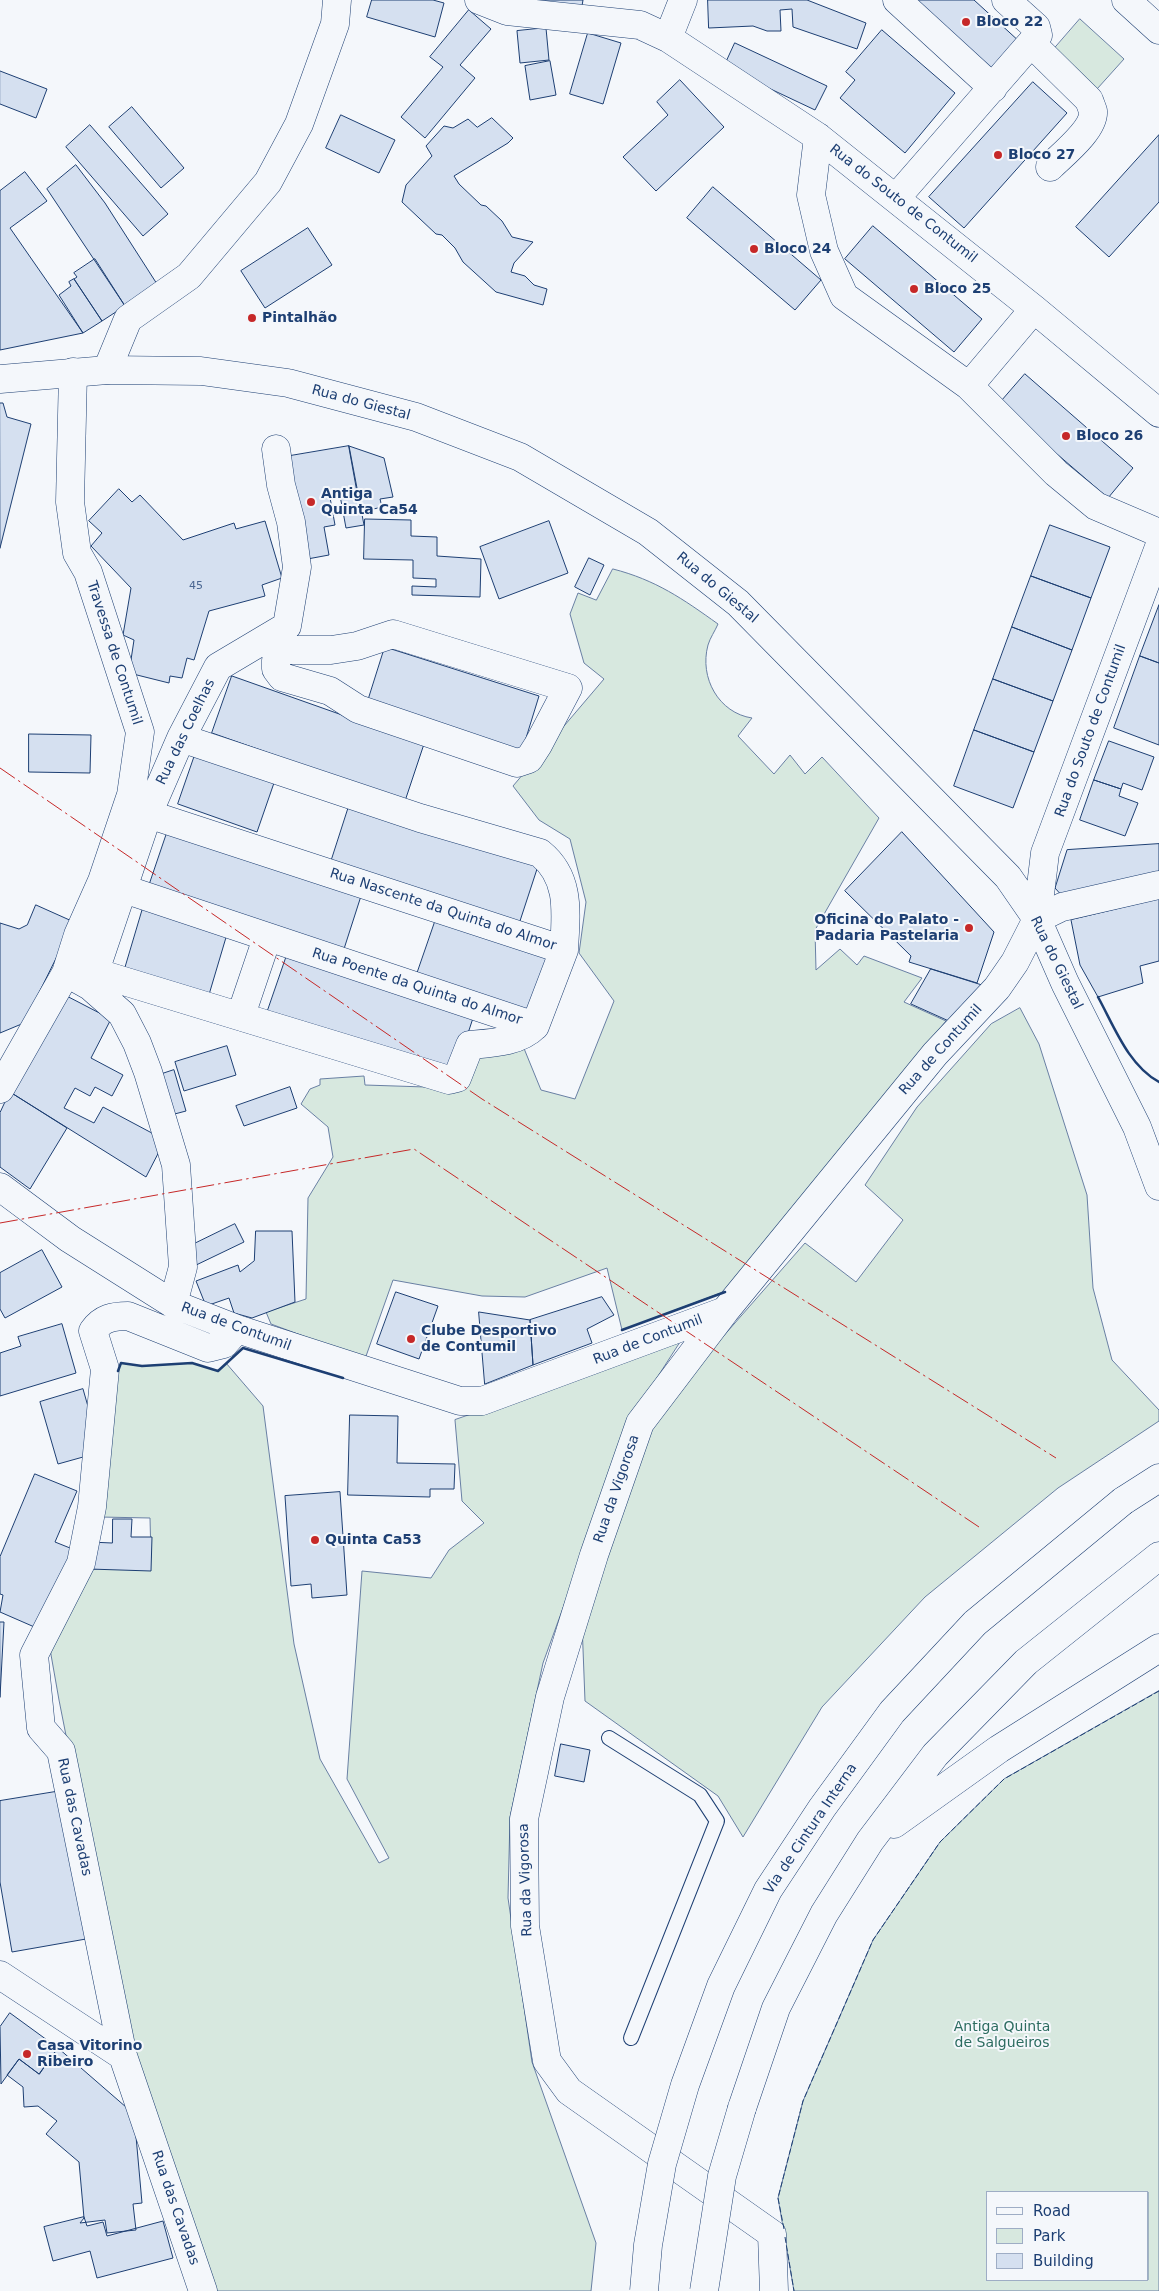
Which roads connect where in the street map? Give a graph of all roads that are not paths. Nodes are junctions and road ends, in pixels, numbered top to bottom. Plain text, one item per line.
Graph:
1 (337, 0) edge
2 (479, 0) edge
3 (683, 0) edge
4 (897, 0) edge
5 (1006, 0) edge
6 (1126, 0) edge
7 (1159, 30) edge
8 (668, 38) junction
9 (1032, 44) junction
10 (993, 88) junction
11 (818, 137) junction
12 (1050, 167) dead end
13 (896, 198) junction
14 (1034, 308) junction
15 (108, 370) junction
16 (73, 372) junction
17 (0, 379) edge
18 (969, 386) junction
19 (1159, 413) edge
20 (276, 449) dead end
21 (1159, 533) edge
22 (1159, 547) edge
23 (276, 644) junction
24 (180, 738) junction
25 (148, 814) junction
26 (1159, 885) edge
27 (124, 889) junction
28 (1036, 919) junction
29 (267, 938) junction
30 (564, 950) junction
31 (66, 973) junction
32 (92, 979) junction
33 (240, 1015) junction
34 (535, 1026) junction
35 (2, 1083) edge
36 (1137, 1127) junction
37 (1159, 1145) edge
38 (1159, 1186) edge
39 (0, 1187) edge
40 (173, 1304) junction
41 (724, 1311) junction
42 (236, 1330) junction
43 (1159, 1478) edge
44 (1159, 1556) edge
45 (1159, 1648) edge
46 (610, 1738) dead end
47 (870, 1841) junction
48 (0, 1975) edge
49 (631, 2038) dead end
50 (123, 2056) junction
51 (203, 2291) edge
52 (644, 2291) edge
53 (704, 2291) edge
54 (774, 2291) edge

1 - 15 main road
2 - 8 main road, Rua do Souto de Contumil
3 - 8 main road
4 - 10 main road
5 - 9 main road
6 - 7 main road
8 - 11 main road, Rua do Souto de Contumil
9 - 10 main road
9 - 12 main road
10 - 13 main road
11 - 13 main road, Rua do Souto de Contumil
11 - 18 main road, Rua do Souto de Contumil
13 - 14 main road, Rua do Souto de Contumil
14 - 18 main road
14 - 19 main road, Rua do Souto de Contumil
15 - 16 main road, Rua do Giestal
15 - 28 main road, Rua do Giestal
16 - 17 main road, Rua do Giestal
16 - 31 main road, Travessa de Contumil
18 - 21 main road, Rua do Souto de Contumil
20 - 23 main road, Rua das Coelhas
22 - 28 main road, Rua do Souto de Contumil
23 - 23 main road
23 - 24 main road, Rua das Coelhas
24 - 25 main road, Rua das Coelhas
24 - 30 main road, Rua Nascente da Quinta do Almor
25 - 27 main road, Rua das Coelhas
25 - 30 main road, Rua Nascente da Quinta do Almor
26 - 28 main road
27 - 29 main road, Rua Poente da Quinta do Almor
27 - 32 main road, Rua das Coelhas
28 - 36 main road, Rua do Giestal
28 - 41 main road, Rua de Contumil
29 - 33 main road
29 - 34 main road, Rua Poente da Quinta do Almor
30 - 34 main road
31 - 32 main road
31 - 35 main road, Travessa de Contumil
32 - 33 main road, Rua Poente da Quinta do Almor
32 - 40 main road
33 - 34 main road, Rua Poente da Quinta do Almor
36 - 37 main road, Rua do Giestal
36 - 38 main road, Rua do Giestal
39 - 40 main road, Rua de Contumil
40 - 42 main road, Rua de Contumil
41 - 42 main road, Rua de Contumil
41 - 54 main road, Rua da Vigorosa
42 - 50 main road, Rua das Cavadas
43 - 52 main road, Via de Cintura Interna, bridge
44 - 47 main road
45 - 47 main road
46 - 49 lane
47 - 53 main road, bridge
48 - 50 main road
50 - 51 main road, Rua das Cavadas

